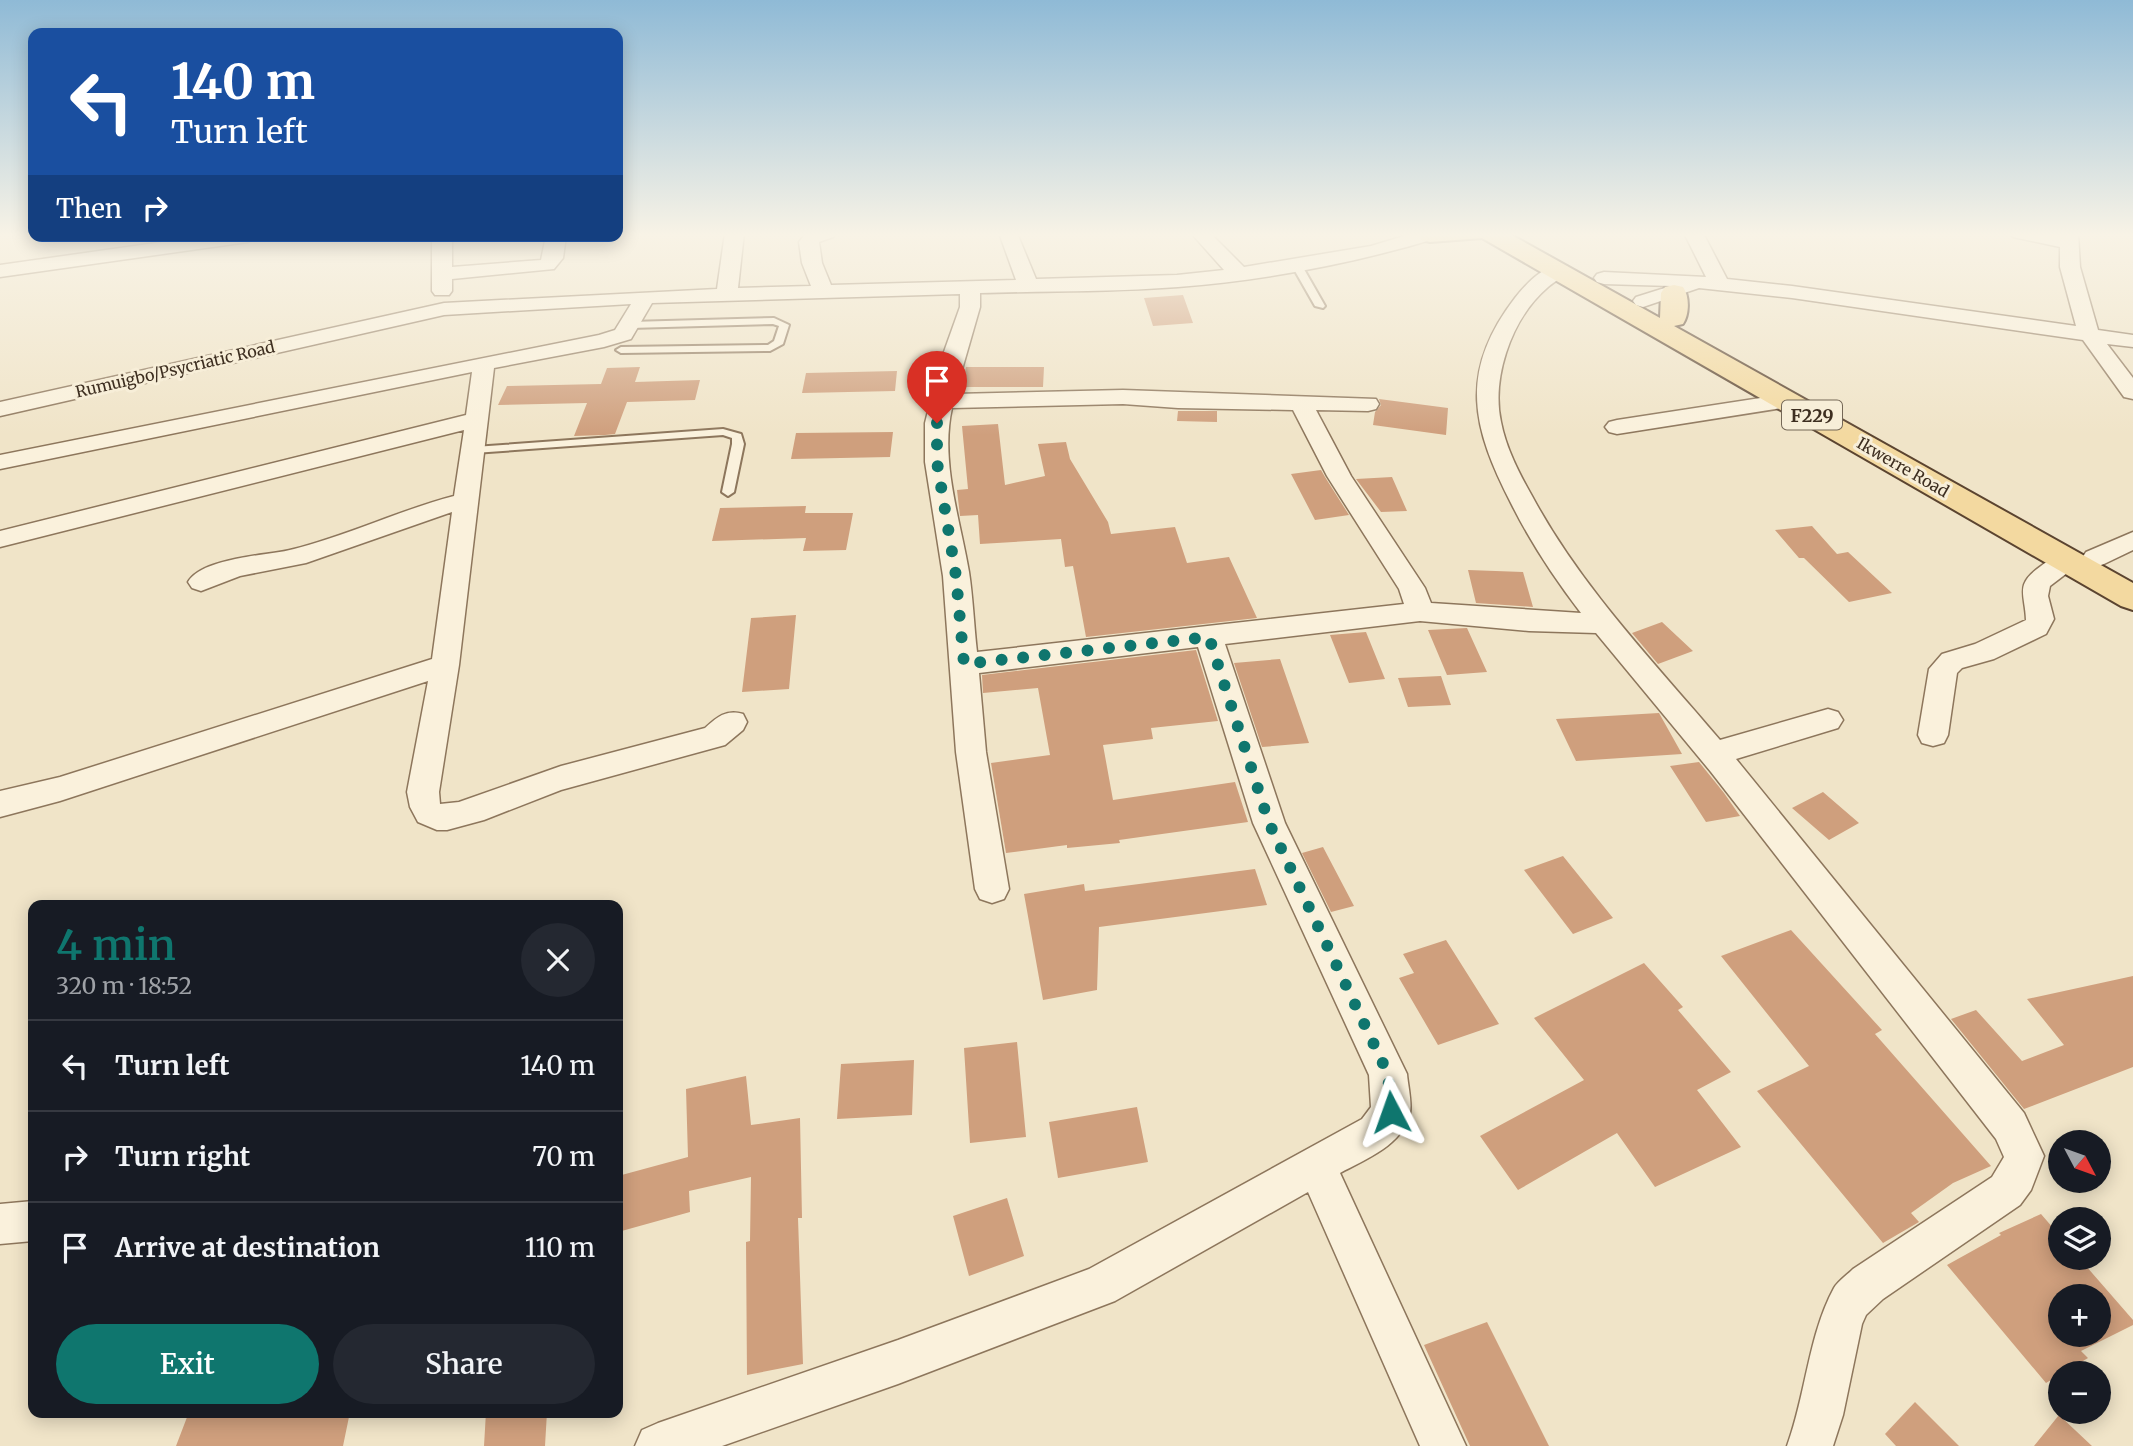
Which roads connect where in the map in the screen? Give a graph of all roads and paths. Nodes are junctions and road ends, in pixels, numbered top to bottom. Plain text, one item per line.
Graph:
1 (443, 300) edge
2 (587, 300) edge
3 (643, 300) edge
4 (970, 300) edge
5 (1317, 300) edge
6 (1523, 300) edge
7 (1612, 300) edge
8 (1642, 300) edge
9 (1683, 300) edge
10 (1863, 300) edge
11 (2079, 300) edge
12 (1320, 306) dead end
13 (1674, 306) junction
14 (444, 309) junction
15 (2088, 334) junction
16 (2133, 341) edge
17 (623, 342) junction
18 (484, 363) junction
19 (2132, 392) edge
20 (945, 401) junction
21 (1787, 401) junction
22 (1300, 402) junction
23 (1368, 404) dead end
24 (0, 409) edge
25 (478, 419) junction
26 (1617, 427) dead end
27 (474, 450) junction
28 (0, 462) edge
29 (728, 492) dead end
30 (468, 500) junction
31 (0, 539) edge
32 (2133, 540) edge
33 (2080, 559) junction
34 (2133, 579) edge
35 (201, 582) dead end
36 (2133, 598) edge
37 (1420, 612) junction
38 (1601, 623) junction
39 (1209, 637) junction
40 (964, 664) junction
41 (445, 665) junction
42 (1828, 720) dead end
43 (732, 722) dead end
44 (1933, 734) dead end
45 (1714, 754) junction
46 (0, 804) edge
47 (992, 889) dead end
48 (1317, 1167) junction
49 (28, 1221) edge
50 (0, 1224) edge
51 (659, 1446) edge
52 (1443, 1446) edge
53 (1810, 1446) edge

1 - 14 street
2 - 14 street, Rumuigbo/Psycriatic Road
3 - 17 street
4 - 20 street
5 - 12 lane
6 - 38 street
7 - 21 main road, Ikwerre Road / F229
8 - 13 main road, Ikwerre Road / F229
9 - 13 street
10 - 15 street
11 - 15 street
13 - 33 main road, Ikwerre Road / F229
14 - 24 street, Rumuigbo/Psycriatic Road
15 - 16 street
15 - 19 street
17 - 17 lane
17 - 18 street
18 - 25 street
18 - 28 street
20 - 22 street
20 - 40 street
21 - 26 street
21 - 33 main road, Ikwerre Road / F229
22 - 23 street
22 - 37 street
25 - 27 street
25 - 31 street
27 - 29 lane
27 - 30 street
30 - 35 street
30 - 41 street
32 - 33 street
33 - 34 main road, Ikwerre Road / F229
33 - 36 main road, Ikwerre Road / F229
33 - 44 street
37 - 38 street
37 - 39 street
38 - 45 street
39 - 40 street
39 - 48 street
40 - 47 street
41 - 43 street
41 - 46 street
42 - 45 street
45 - 53 street
48 - 51 street
48 - 52 street
49 - 50 street

